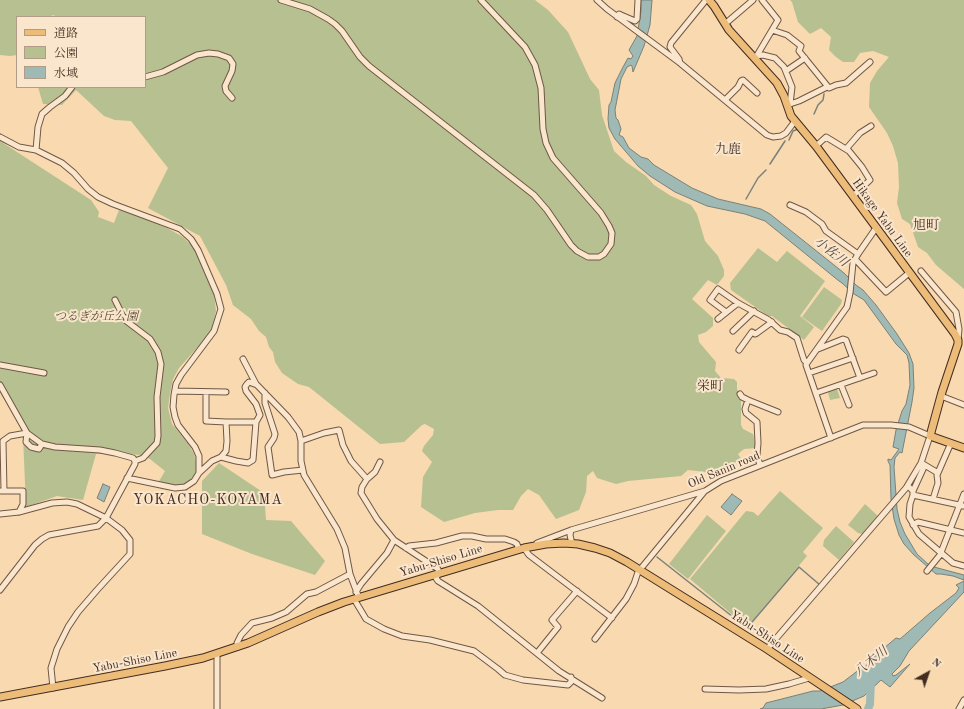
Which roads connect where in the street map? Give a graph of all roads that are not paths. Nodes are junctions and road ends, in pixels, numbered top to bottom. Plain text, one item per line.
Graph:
1 (281, 0) edge
2 (481, 0) edge
3 (597, 0) edge
4 (638, 0) edge
5 (708, 0) edge
6 (753, 0) edge
7 (762, 0) edge
8 (617, 17) junction
9 (725, 24) junction
10 (772, 30) junction
11 (755, 57) junction
12 (805, 58) junction
13 (870, 62) dead end
14 (680, 63) junction
15 (786, 71) junction
16 (146, 77) edge
17 (827, 87) junction
18 (71, 88) edge
19 (756, 93) dead end
20 (232, 98) dead end
21 (725, 100) junction
22 (788, 104) junction
23 (795, 121) junction
24 (871, 126) dead end
25 (0, 137) edge
26 (816, 146) junction
27 (846, 149) junction
28 (36, 150) junction
29 (853, 196) junction
30 (790, 205) dead end
31 (876, 228) junction
32 (856, 256) junction
33 (921, 271) dead end
34 (909, 273) junction
35 (115, 300) dead end
36 (738, 303) junction
37 (754, 311) junction
38 (726, 312) junction
39 (718, 319) dead end
40 (772, 322) junction
41 (733, 331) dead end
42 (958, 340) junction
43 (817, 349) junction
44 (739, 350) dead end
45 (852, 358) junction
46 (243, 359) dead end
47 (807, 362) junction
48 (0, 366) edge
49 (44, 373) dead end
50 (809, 373) junction
51 (874, 373) dead end
52 (860, 378) junction
53 (0, 385) edge
54 (257, 385) junction
55 (841, 385) junction
56 (175, 391) junction
57 (206, 392) junction
58 (226, 392) dead end
59 (265, 393) junction
60 (816, 393) junction
61 (740, 394) dead end
62 (941, 396) junction
63 (748, 400) junction
64 (848, 405) dead end
65 (964, 405) edge
66 (778, 412) dead end
67 (226, 422) junction
68 (256, 422) junction
69 (27, 433) junction
70 (930, 436) junction
71 (831, 438) junction
72 (301, 441) junction
73 (951, 443) junction
74 (42, 444) junction
75 (964, 448) edge
76 (221, 457) junction
77 (136, 461) junction
78 (380, 462) dead end
79 (922, 463) junction
80 (760, 466) junction
81 (303, 470) junction
82 (199, 473) junction
83 (938, 473) junction
84 (127, 478) junction
85 (367, 479) junction
86 (907, 487) junction
87 (2, 491) edge
88 (705, 491) junction
89 (913, 493) junction
90 (964, 494) edge
91 (933, 500) junction
92 (962, 506) edge
93 (19, 512) junction
94 (0, 514) edge
95 (106, 518) junction
96 (913, 525) junction
97 (571, 530) junction
98 (950, 530) junction
99 (964, 533) edge
100 (394, 540) junction
101 (572, 544) junction
102 (406, 548) junction
103 (522, 549) junction
104 (941, 554) junction
105 (964, 566) edge
106 (640, 570) junction
107 (927, 571) dead end
108 (439, 573) junction
109 (350, 574) junction
110 (0, 590) edge
111 (577, 592) junction
112 (357, 596) junction
113 (612, 618) junction
114 (595, 639) dead end
115 (238, 647) junction
116 (767, 649) junction
117 (537, 653) junction
118 (217, 654) junction
119 (571, 677) junction
120 (809, 678) junction
121 (53, 688) junction
122 (705, 689) dead end
123 (0, 698) edge
124 (602, 698) dead end
125 (964, 700) edge
126 (217, 709) edge
127 (857, 709) edge
128 (958, 709) edge

1 - 2 street
3 - 8 street
4 - 8 street
5 - 9 main road, Hikage Yabu Line
5 - 14 street
6 - 9 street
7 - 10 street
8 - 14 street
9 - 11 main road, Hikage Yabu Line
10 - 11 street
10 - 12 street
11 - 15 street
11 - 22 main road, Hikage Yabu Line
12 - 15 street
12 - 17 street
13 - 17 street
14 - 21 street
15 - 22 street
16 - 20 street
17 - 22 street
18 - 28 street
19 - 21 street
21 - 23 street
22 - 23 main road, Hikage Yabu Line
23 - 26 main road, Hikage Yabu Line
24 - 27 street
25 - 28 street
26 - 27 street
26 - 29 main road, Hikage Yabu Line
27 - 29 street
28 - 56 street
29 - 31 main road, Hikage Yabu Line
30 - 32 street
31 - 32 street
31 - 34 main road, Hikage Yabu Line
32 - 34 street
32 - 43 street
33 - 42 street
34 - 42 main road, Hikage Yabu Line
35 - 77 street
36 - 37 street
36 - 38 street
36 - 38 street
37 - 40 street
37 - 41 street
38 - 39 street
40 - 44 street
40 - 47 street
42 - 62 main road
43 - 45 street
43 - 47 street
45 - 50 street
45 - 52 street
46 - 54 street
47 - 50 street
48 - 49 street
50 - 60 street
51 - 52 street
52 - 55 street
53 - 69 street
54 - 59 street
54 - 68 street
55 - 60 street
55 - 64 street
56 - 57 street
56 - 82 street
57 - 58 street
57 - 67 street
59 - 72 street
59 - 81 street
60 - 71 street
61 - 63 street
62 - 65 street
62 - 70 main road
63 - 66 street
63 - 80 street
67 - 68 street
67 - 76 street
68 - 76 street
69 - 74 street
69 - 74 street
69 - 87 street
70 - 71 street, Old Sanin road
70 - 73 main road
70 - 79 street
71 - 80 street, Old Sanin road
72 - 81 street
72 - 85 street
73 - 75 main road
73 - 83 street
74 - 77 street
76 - 82 street
77 - 84 street
78 - 85 street
79 - 83 street
79 - 86 street
79 - 89 street
80 - 88 street, Old Sanin road
81 - 109 street
82 - 84 street
83 - 91 street
84 - 95 street
85 - 100 street
86 - 89 street
86 - 116 street
87 - 93 street
88 - 97 street, Old Sanin road
88 - 106 street
89 - 91 street
89 - 96 street
90 - 92 street
91 - 92 street
92 - 98 street
93 - 94 street
93 - 95 street
95 - 110 street
95 - 121 street
96 - 98 street
96 - 104 street
97 - 101 street
97 - 103 street, Old Sanin road
98 - 99 street
98 - 104 street
100 - 102 street
100 - 112 street
101 - 103 main road, Yabu-Shiso Line
101 - 106 main road, Yabu-Shiso Line
102 - 103 street
102 - 108 street
103 - 108 main road, Yabu-Shiso Line
103 - 111 street
104 - 105 street
104 - 107 street
106 - 113 street
106 - 116 main road, Yabu-Shiso Line
108 - 112 main road, Yabu-Shiso Line
108 - 117 street
109 - 112 street
109 - 115 street
111 - 113 street
111 - 117 street
112 - 115 main road, Yabu-Shiso Line
112 - 119 street
113 - 114 street
115 - 118 main road, Yabu-Shiso Line
116 - 120 main road, Yabu-Shiso Line
117 - 119 street
118 - 121 main road, Yabu-Shiso Line
118 - 126 street
119 - 124 street
120 - 122 street
120 - 127 main road, Yabu-Shiso Line
121 - 123 main road, Yabu-Shiso Line
125 - 128 street

